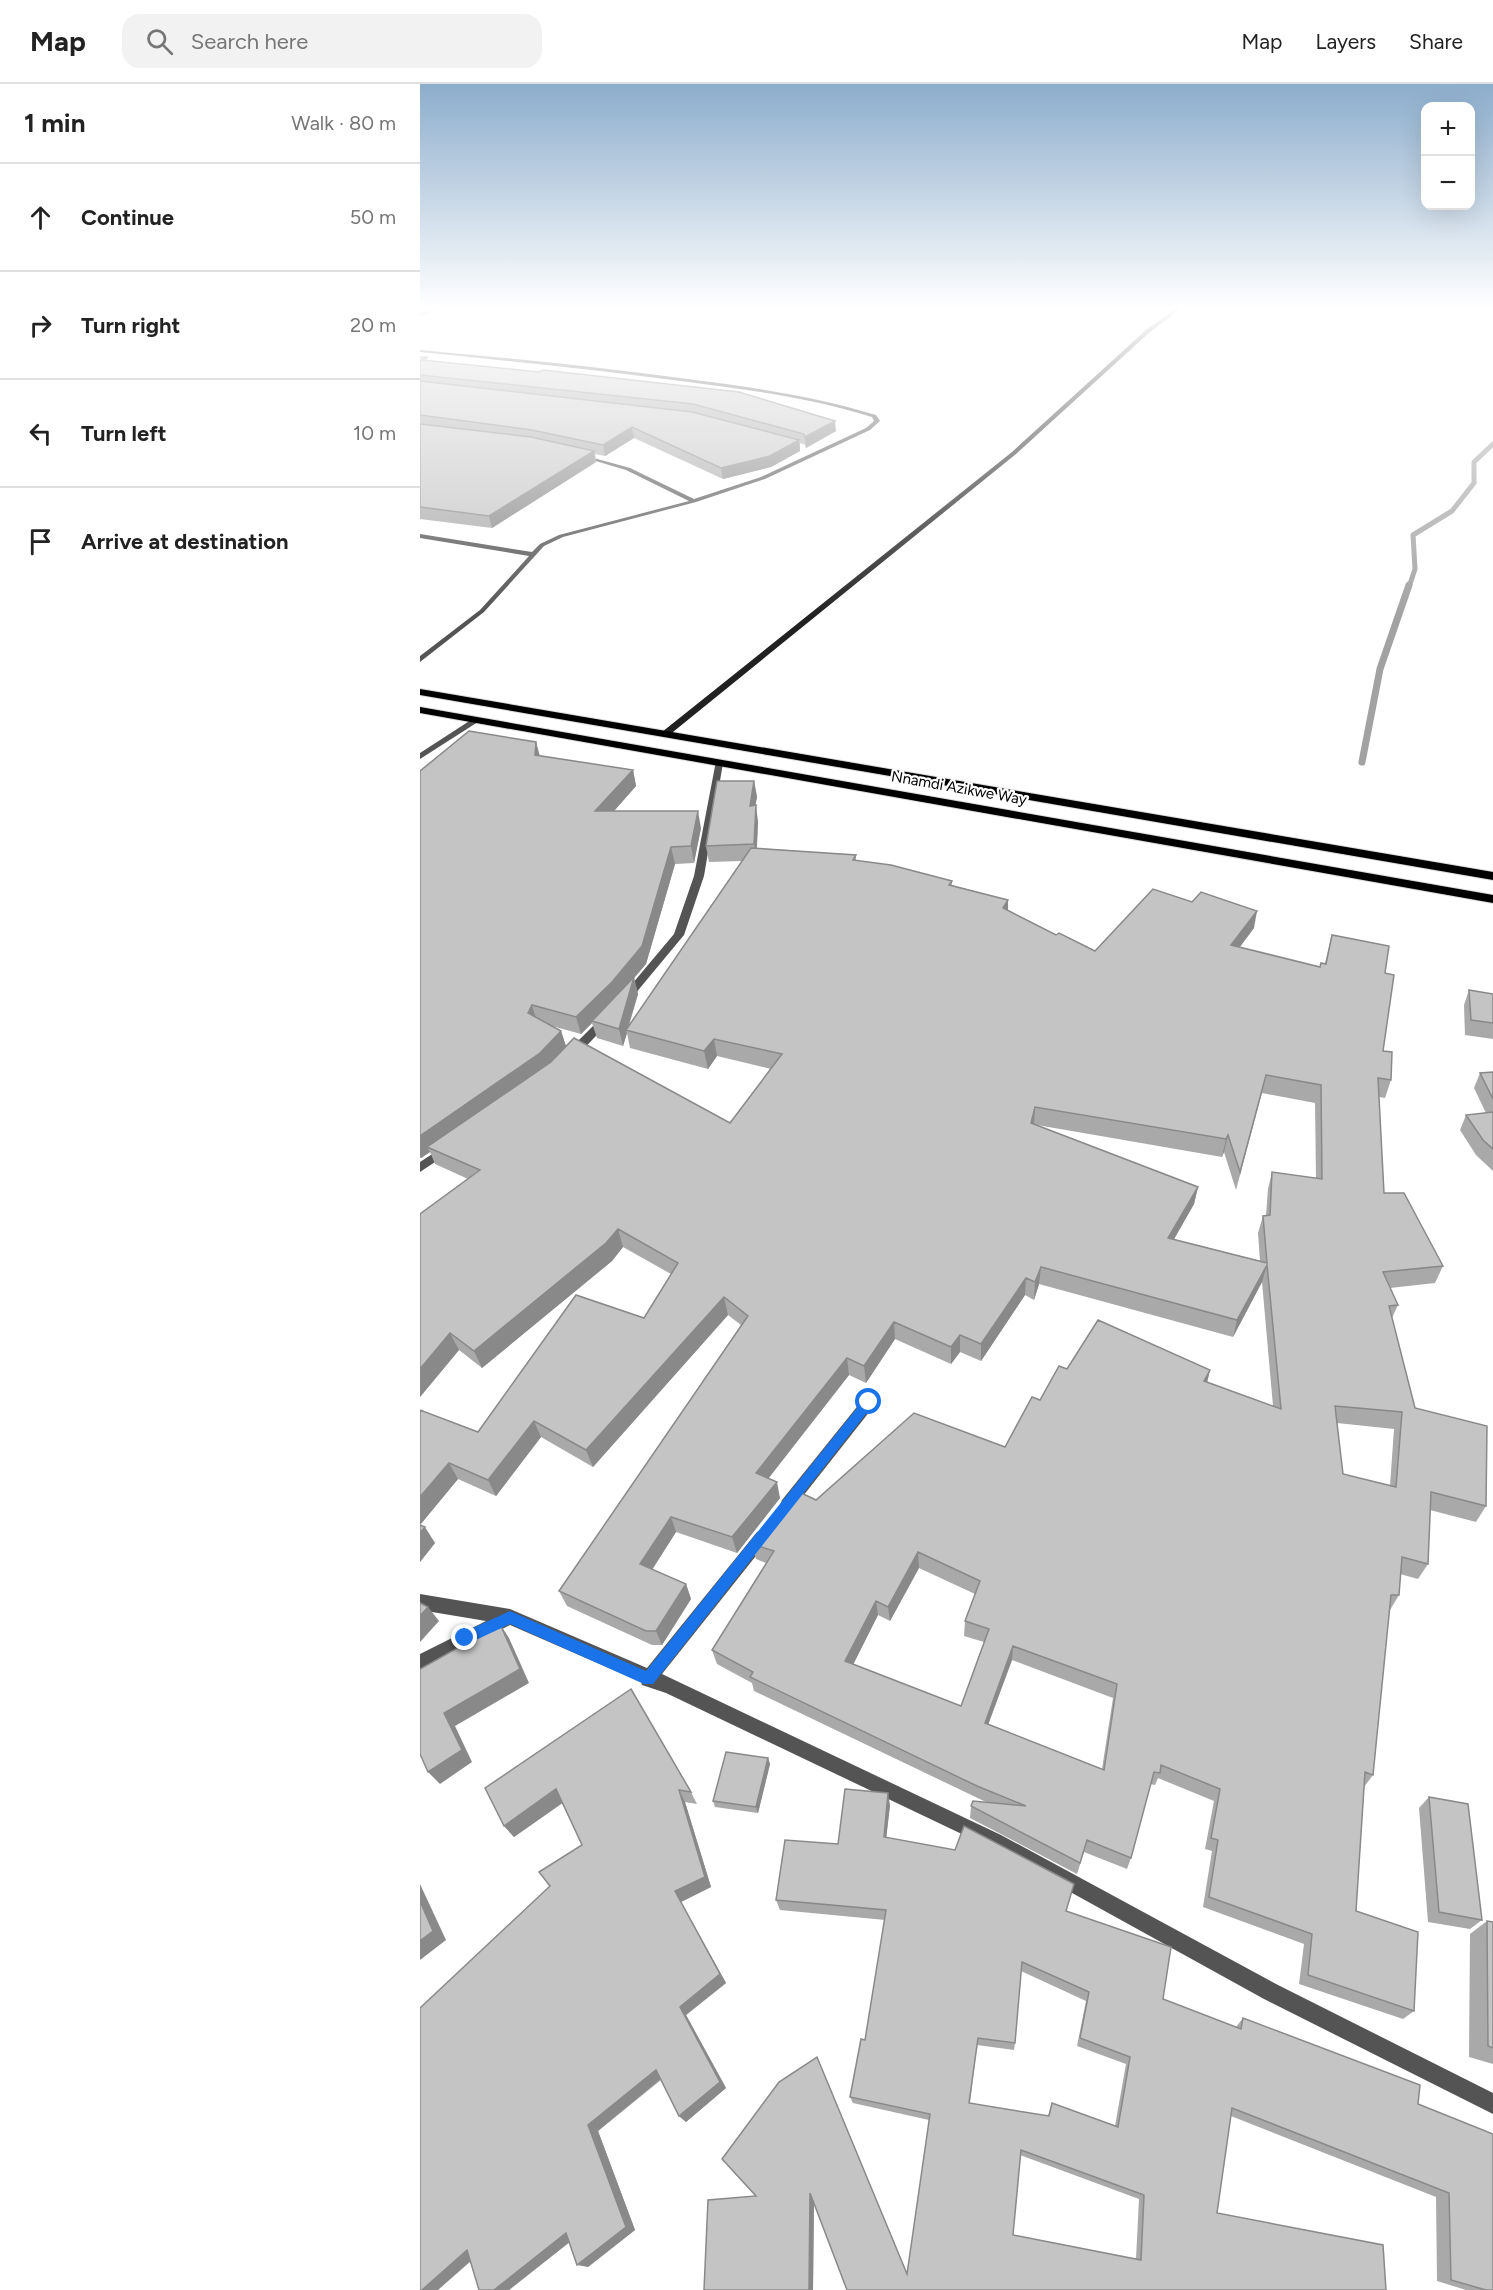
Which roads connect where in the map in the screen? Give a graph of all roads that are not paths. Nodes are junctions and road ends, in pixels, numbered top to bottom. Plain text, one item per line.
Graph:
1 (853, 410) edge
2 (1061, 410) edge
3 (569, 452) edge
4 (694, 501) junction
5 (420, 536) edge
6 (531, 554) junction
7 (420, 660) edge
8 (420, 692) edge
9 (420, 710) edge
10 (477, 720) junction
11 (665, 734) junction
12 (420, 757) edge
13 (719, 763) junction
14 (1493, 876) edge
15 (1493, 899) edge
16 (566, 1059) edge
17 (457, 1141) edge
18 (420, 1168) edge
19 (869, 1402) dead end
20 (420, 1602) edge
21 (510, 1617) junction
22 (420, 1663) edge
23 (648, 1679) junction
24 (1493, 2104) edge

1 - 4 street
2 - 11 street
3 - 4 street
4 - 6 street
5 - 6 street
6 - 7 street
8 - 11 highway, Nnamdi Azikwe Way
9 - 10 highway, Nnamdi Azikwe Way
10 - 12 street
10 - 13 highway, Nnamdi Azikwe Way
11 - 14 highway, Nnamdi Azikwe Way
13 - 15 highway, Nnamdi Azikwe Way
13 - 16 street
17 - 18 street
19 - 23 street
20 - 21 street
21 - 22 street
21 - 23 street
23 - 24 street

